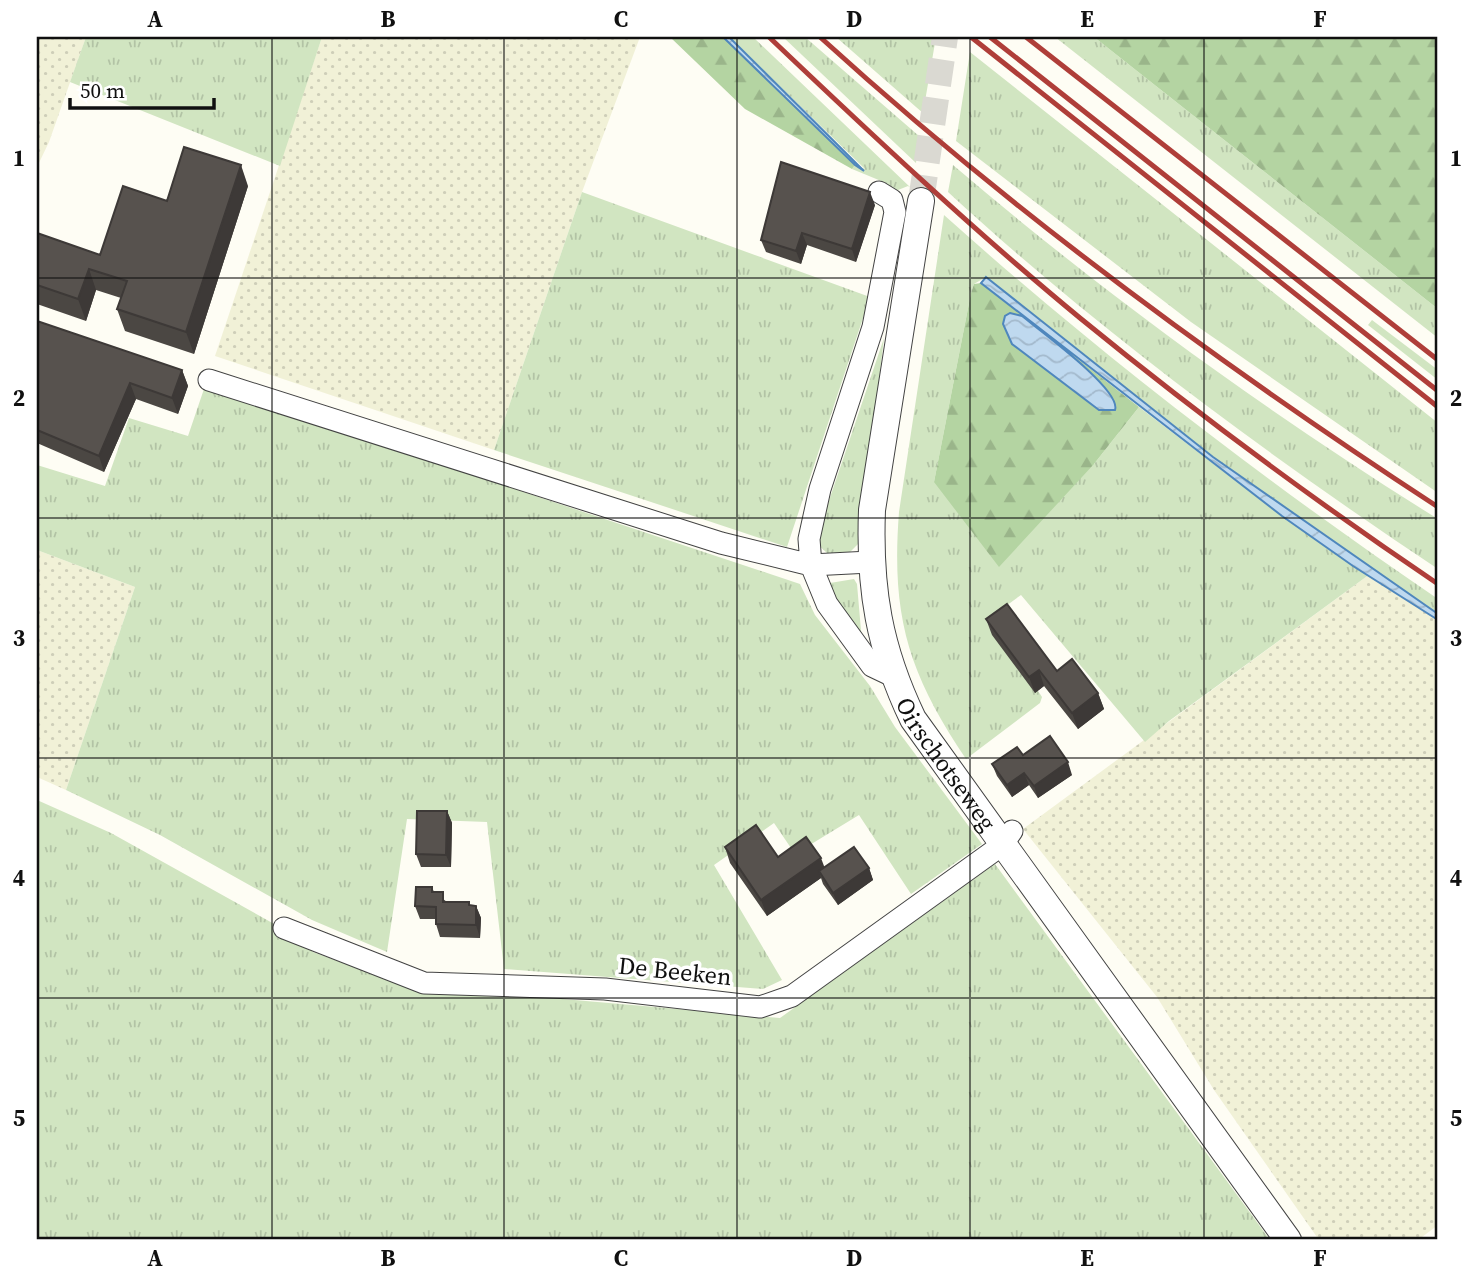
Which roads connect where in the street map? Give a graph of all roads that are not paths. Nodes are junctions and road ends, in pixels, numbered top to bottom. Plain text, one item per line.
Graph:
1 (879, 191) dead end
2 (920, 201) tunnel mouth
3 (209, 380) dead end
4 (870, 562) junction
5 (810, 565) junction
6 (893, 676) junction
7 (1007, 838) junction
8 (284, 928) dead end
9 (1288, 1240) edge

1 - 5 street
2 - 4 street, Oirschotseweg
3 - 5 street
4 - 5 street
4 - 6 street, Oirschotseweg
5 - 6 street
6 - 7 street, Oirschotseweg
7 - 8 street, De Beeken
7 - 9 street, Oirschotseweg

